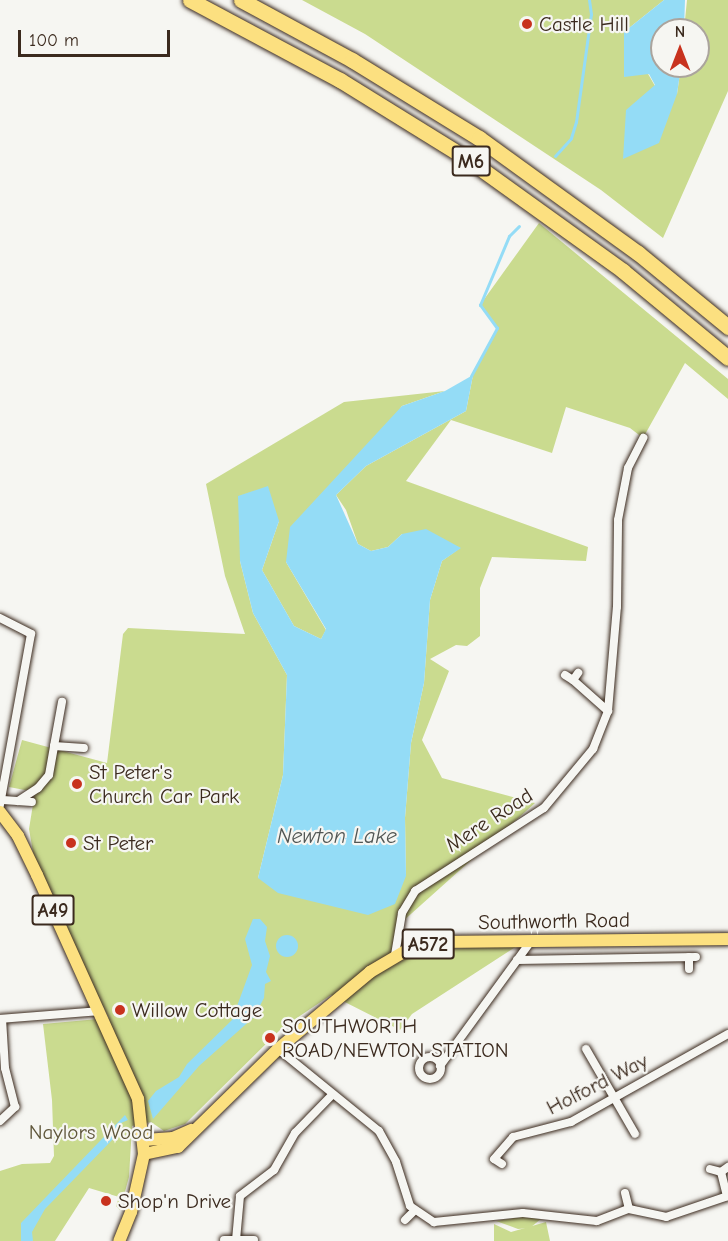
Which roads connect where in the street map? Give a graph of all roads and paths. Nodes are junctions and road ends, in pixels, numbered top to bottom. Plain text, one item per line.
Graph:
1 (190, 0) edge
2 (241, 0) edge
3 (728, 327) edge
4 (728, 358) edge
5 (643, 438) dead end
6 (0, 618) edge
7 (572, 676) dead end
8 (63, 702) dead end
9 (608, 711) junction
10 (54, 746) junction
11 (84, 748) dead end
12 (18, 801) junction
13 (32, 802) dead end
14 (1, 806) edge
15 (728, 939) edge
16 (532, 940) junction
17 (395, 955) junction
18 (517, 960) junction
19 (689, 969) dead end
20 (100, 1011) junction
21 (1, 1019) edge
22 (728, 1034) edge
23 (278, 1049) junction
24 (586, 1049) dead end
25 (440, 1066) dead end
26 (332, 1095) junction
27 (614, 1098) junction
28 (0, 1121) edge
29 (195, 1128) junction
30 (635, 1134) dead end
31 (145, 1140) junction
32 (144, 1154) junction
33 (502, 1164) dead end
34 (411, 1168) dead end
35 (710, 1169) dead end
36 (724, 1169) edge
37 (400, 1172) junction
38 (626, 1192) dead end
39 (728, 1196) edge
40 (628, 1209) junction
41 (413, 1212) junction
42 (405, 1220) dead end
43 (597, 1221) junction
44 (597, 1233) dead end
45 (224, 1240) edge
46 (236, 1240) edge
47 (254, 1240) edge
48 (119, 1241) edge

1 - 4 highway, M6
2 - 3 highway, M6
5 - 9 street, Mere Road
6 - 14 street
7 - 9 street
8 - 10 street
9 - 17 street, Mere Road
10 - 11 street
10 - 12 street
12 - 13 street
12 - 14 street
14 - 20 main road, A49
15 - 16 main road, Southworth Road / A572
16 - 17 main road, Southworth Road / A572
16 - 18 street
17 - 23 main road, Southworth Road / A572
18 - 19 street
18 - 25 street
20 - 21 street
20 - 31 main road, A49
21 - 28 street
22 - 27 street, Holford Way
23 - 26 street
23 - 29 main road, Southworth Road / A572
24 - 27 street
26 - 37 street
26 - 46 street
27 - 30 street
27 - 33 street, Holford Way
29 - 31 main road, Southworth Road / A572
29 - 32 main road, Southworth Road / A572
31 - 32 main road, A49
32 - 48 main road, A49
34 - 37 street
35 - 36 street
36 - 39 street
37 - 41 street
38 - 40 street
39 - 40 street
40 - 43 street
41 - 42 street
41 - 43 street
43 - 44 street
45 - 46 street
46 - 47 street

